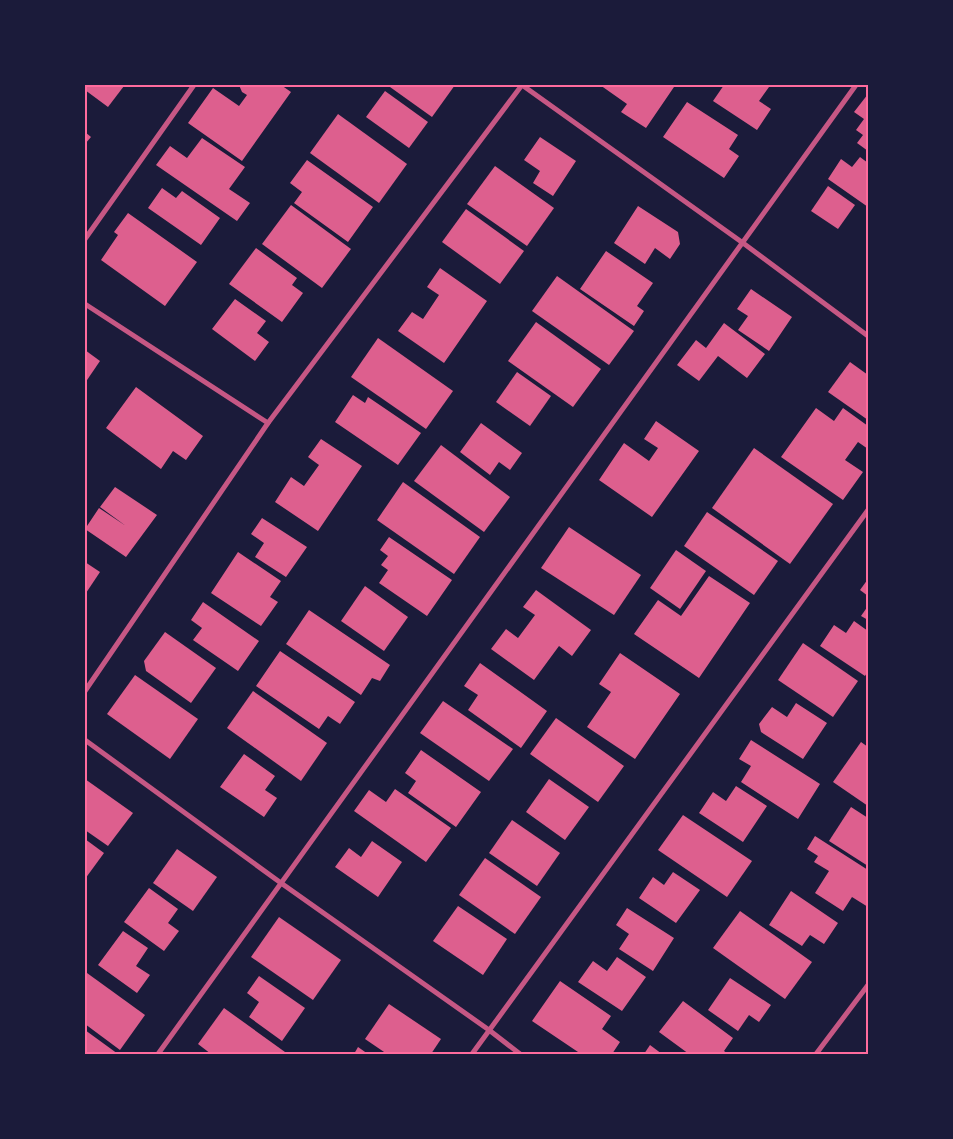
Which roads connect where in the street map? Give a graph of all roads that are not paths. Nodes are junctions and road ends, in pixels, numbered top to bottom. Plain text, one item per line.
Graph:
1 (194, 85) edge
2 (522, 85) edge
3 (856, 85) edge
4 (85, 239) edge
5 (743, 243) junction
6 (85, 304) edge
7 (868, 336) edge
8 (268, 423) junction
9 (868, 510) edge
10 (85, 691) edge
11 (85, 740) edge
12 (281, 883) junction
13 (868, 985) edge
14 (489, 1030) junction
15 (158, 1054) edge
16 (472, 1054) edge
17 (520, 1054) edge
18 (816, 1054) edge

1 - 4 street
2 - 5 street
2 - 8 street
3 - 5 street
5 - 7 street
5 - 12 street
6 - 8 street
8 - 10 street
9 - 14 street
11 - 12 street
12 - 14 street
12 - 15 street
13 - 18 street
14 - 16 street
14 - 17 street

